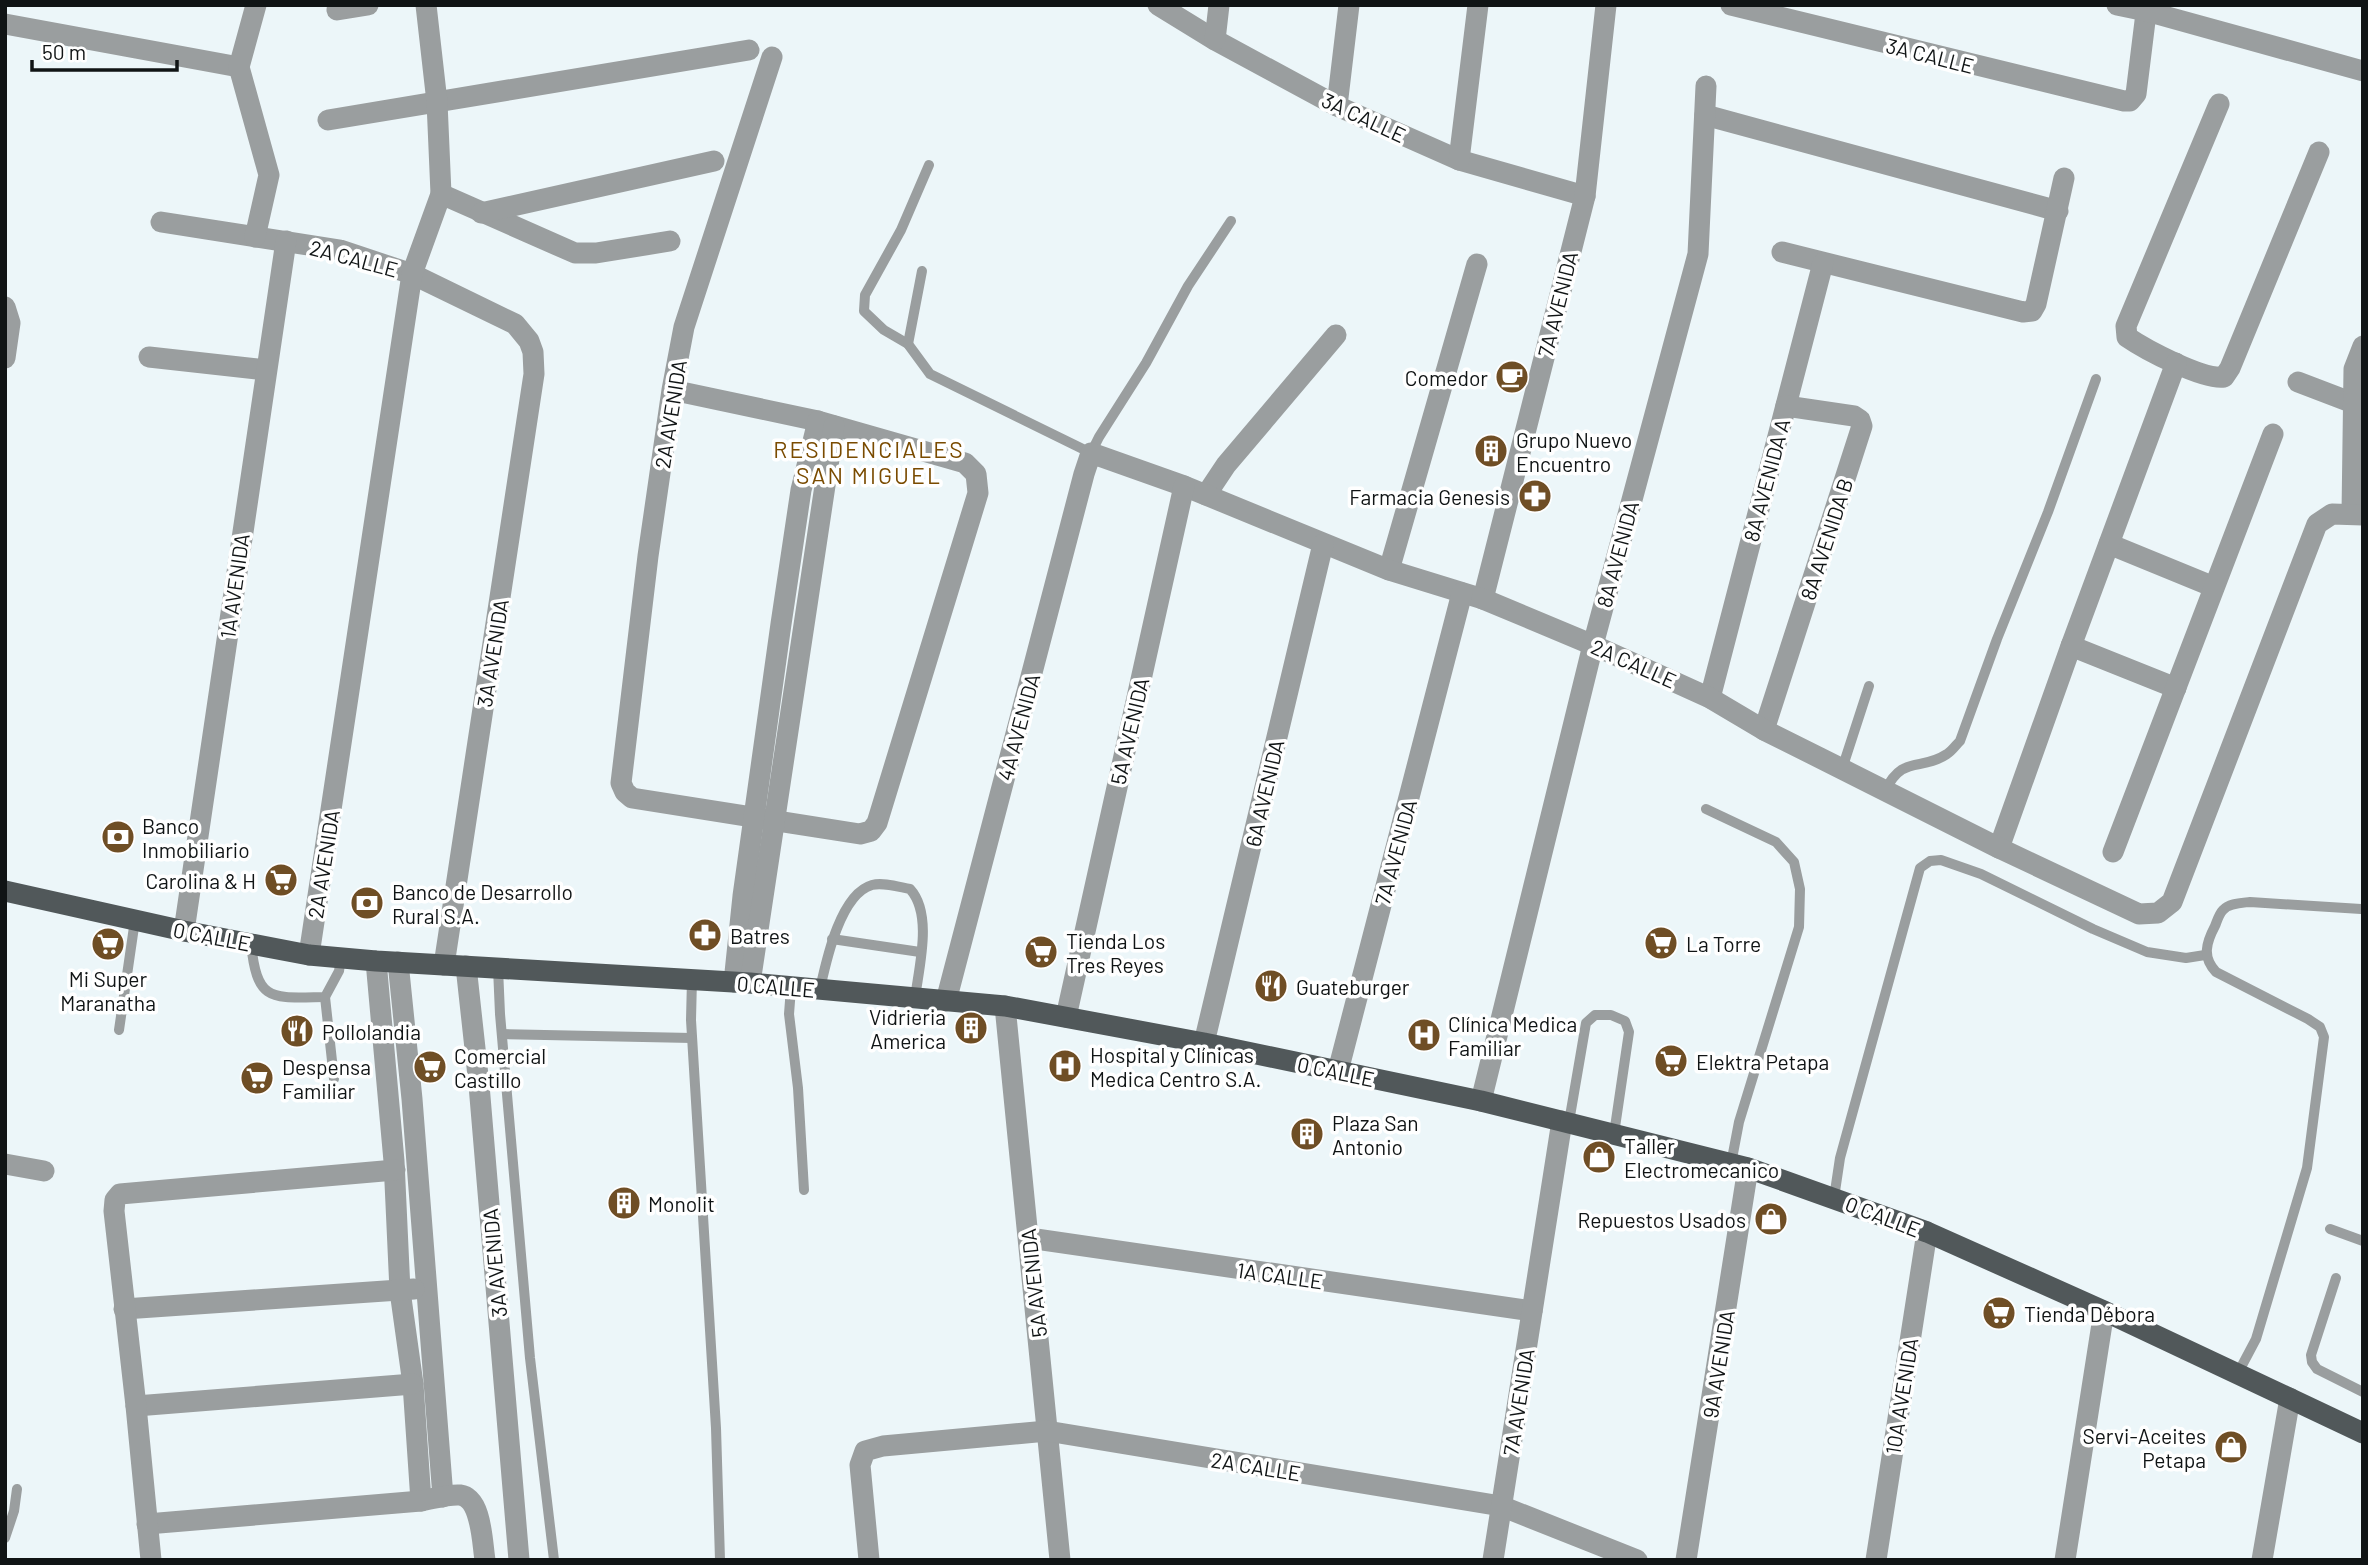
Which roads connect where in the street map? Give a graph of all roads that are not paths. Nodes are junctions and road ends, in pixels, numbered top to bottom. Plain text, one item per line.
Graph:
1 (256, 5) edge
2 (368, 5) edge
3 (426, 5) edge
4 (1158, 5) edge
5 (1219, 5) edge
6 (1349, 5) edge
7 (1478, 5) edge
8 (1606, 5) edge
9 (1731, 5) edge
10 (2117, 5) edge
11 (2146, 8) edge
12 (337, 10) dead end
13 (5, 24) edge
14 (1215, 40) junction
15 (749, 50) dead end
16 (772, 57) dead end
17 (239, 67) junction
18 (2363, 71) edge
19 (1706, 86) dead end
20 (437, 102) junction
21 (2219, 104) dead end
22 (1337, 106) junction
23 (1705, 115) junction
24 (328, 121) dead end
25 (2319, 152) dead end
26 (1459, 160) junction
27 (714, 162) dead end
28 (929, 164) dead end
29 (2064, 178) dead end
30 (441, 194) junction
31 (1585, 196) junction
32 (2058, 211) junction
33 (481, 213) junction
34 (1231, 221) dead end
35 (161, 222) dead end
36 (255, 237) junction
37 (670, 240) dead end
38 (286, 242) junction
39 (1782, 252) dead end
40 (1823, 263) junction
41 (1477, 264) dead end
42 (922, 271) dead end
43 (412, 274) junction
44 (7, 309) edge
45 (1336, 335) dead end
46 (528, 341) joint
47 (908, 344) junction
48 (2363, 346) edge
49 (149, 357) dead end
50 (5, 358) edge
51 (2176, 363) junction
52 (266, 370) junction
53 (2096, 379) dead end
54 (2298, 382) dead end
55 (672, 390) junction
56 (2353, 403) junction
57 (1786, 405) junction
58 (826, 423) junction
59 (2273, 433) dead end
60 (1091, 453) junction
61 (1184, 486) junction
62 (1206, 495) junction
63 (2357, 515) edge
64 (1323, 544) junction
65 (2109, 544) junction
66 (1389, 570) junction
67 (2214, 587) junction
68 (1462, 593) junction
69 (1483, 599) junction
70 (781, 624) junction
71 (803, 627) junction
72 (1593, 645) junction
73 (2071, 646) junction
74 (1869, 686) dead end
75 (2176, 688) junction
76 (1710, 698) junction
77 (1764, 730) junction
78 (1842, 769) junction
79 (1885, 791) junction
80 (1706, 809) dead end
81 (764, 818) junction
82 (1999, 848) junction
83 (2113, 852) dead end
84 (5, 891) edge
85 (2361, 909) edge
86 (135, 920) junction
87 (184, 930) junction
88 (832, 939) junction
89 (251, 943) junction
90 (920, 952) junction
91 (309, 955) junction
92 (2205, 955) junction
93 (341, 958) junction
94 (376, 961) junction
95 (398, 962) junction
96 (444, 965) junction
97 (466, 966) junction
98 (498, 968) junction
99 (692, 979) junction
100 (742, 982) junction
101 (791, 988) junction
102 (820, 989) junction
103 (325, 997) junction
104 (915, 998) junction
105 (946, 1002) junction
106 (1005, 1006) junction
107 (1066, 1017) junction
108 (119, 1030) dead end
109 (502, 1034) junction
110 (692, 1038) junction
111 (1204, 1043) junction
112 (1338, 1071) junction
113 (334, 1079) dead end
114 (1481, 1101) junction
115 (1565, 1121) junction
116 (1614, 1134) junction
117 (5, 1164) edge
118 (1739, 1166) junction
119 (394, 1170) junction
120 (44, 1171) dead end
121 (804, 1190) dead end
122 (1834, 1198) junction
123 (2330, 1229) dead end
124 (1927, 1232) junction
125 (1029, 1238) junction
126 (2363, 1241) edge
127 (2336, 1278) dead end
128 (427, 1287) junction
129 (400, 1291) junction
130 (124, 1309) junction
131 (1532, 1311) junction
132 (2104, 1311) junction
133 (2238, 1373) junction
134 (413, 1384) junction
135 (2363, 1392) edge
136 (2290, 1398) junction
137 (136, 1406) junction
138 (1047, 1431) junction
139 (2363, 1433) edge
140 (17, 1489) dead end
141 (443, 1497) junction
142 (421, 1501) junction
143 (1501, 1506) junction
144 (147, 1524) junction
145 (5, 1538) edge
146 (151, 1560) edge
147 (485, 1560) edge
148 (519, 1560) edge
149 (554, 1560) edge
150 (720, 1560) edge
151 (869, 1560) edge
152 (1060, 1560) edge
153 (1493, 1560) edge
154 (1637, 1560) edge
155 (1686, 1560) edge
156 (1876, 1560) edge
157 (2065, 1560) edge
158 (2262, 1560) edge

1 - 17 street
2 - 12 street
3 - 20 street
4 - 14 street, 3A CALLE
5 - 14 street
6 - 22 street
7 - 26 street
8 - 31 street, 7A AVENIDA
9 - 11 street, 3A CALLE
10 - 11 street
11 - 18 street
13 - 17 street
14 - 22 street, 3A CALLE
15 - 20 street
16 - 55 street, 2A AVENIDA
17 - 36 street
19 - 23 street, 8A AVENIDA
20 - 24 street
20 - 30 street
21 - 51 street
22 - 26 street, 3A CALLE
23 - 32 street
23 - 72 street, 8A AVENIDA
25 - 51 street
26 - 31 street, 3A CALLE
27 - 33 street
28 - 47 lane
29 - 32 street
30 - 33 street
30 - 43 street, 2A AVENIDA
31 - 69 street, 7A AVENIDA
32 - 40 street
33 - 37 street
34 - 60 lane
35 - 36 street, 2A CALLE
36 - 38 street, 2A CALLE
38 - 43 street, 2A CALLE
38 - 52 street, 1A AVENIDA
39 - 40 street
40 - 57 street, 8A AVENIDA A
41 - 66 street
42 - 47 lane
43 - 46 street, 2A CALLE
43 - 91 street, 2A AVENIDA
44 - 50 street
45 - 62 street
46 - 96 street, 3A AVENIDA
47 - 60 lane
48 - 56 street
49 - 52 street
51 - 65 street
52 - 87 street, 1A AVENIDA
53 - 79 lane
54 - 56 street
55 - 58 street
55 - 81 street, 2A AVENIDA
56 - 63 street
57 - 76 street, 8A AVENIDA A
57 - 77 street, 8A AVENIDA B
58 - 70 street
58 - 71 street
58 - 81 street
59 - 67 street
60 - 61 street, 2A CALLE
60 - 105 street, 4A AVENIDA
61 - 62 street, 2A CALLE
61 - 107 street, 5A AVENIDA
62 - 64 street, 2A CALLE
63 - 82 street, 2A CALLE
64 - 66 street, 2A CALLE
64 - 111 street, 6A AVENIDA
65 - 67 street
65 - 73 street
66 - 68 street, 2A CALLE
67 - 75 street
68 - 69 street, 2A CALLE
68 - 112 street, 7A AVENIDA
69 - 72 street, 2A CALLE
70 - 71 street
70 - 81 street
71 - 81 street
72 - 76 street, 2A CALLE
72 - 114 street, 8A AVENIDA
73 - 75 street
73 - 82 street
74 - 78 lane
75 - 83 street
76 - 77 street, 2A CALLE
77 - 78 street, 2A CALLE
78 - 79 street, 2A CALLE
79 - 82 street, 2A CALLE
80 - 118 lane
81 - 100 street
84 - 86 main road, 0 CALLE
85 - 92 lane
86 - 87 main road, 0 CALLE
86 - 108 lane
87 - 89 main road, 0 CALLE
88 - 90 lane
88 - 90 lane
88 - 102 lane
89 - 91 main road, 0 CALLE
89 - 103 lane
90 - 104 lane
91 - 93 main road, 0 CALLE
92 - 122 lane
92 - 133 lane
93 - 94 main road, 0 CALLE
93 - 103 lane
94 - 95 main road, 0 CALLE
94 - 119 street
95 - 96 main road, 0 CALLE
95 - 128 street
96 - 97 main road, 0 CALLE
97 - 98 main road, 0 CALLE
97 - 148 street, 3A AVENIDA
98 - 99 main road, 0 CALLE
98 - 109 lane
99 - 100 main road, 0 CALLE
99 - 110 lane
100 - 101 main road, 0 CALLE
101 - 102 main road, 0 CALLE
101 - 121 lane
102 - 104 main road, 0 CALLE
103 - 113 lane
104 - 105 main road, 0 CALLE
105 - 106 main road, 0 CALLE
106 - 107 main road, 0 CALLE
106 - 125 street, 5A AVENIDA
107 - 111 main road, 0 CALLE
109 - 110 lane
109 - 149 lane
110 - 150 lane
111 - 112 main road, 0 CALLE
112 - 114 main road, 0 CALLE
114 - 115 main road, 0 CALLE
115 - 116 main road, 0 CALLE
115 - 116 lane
115 - 131 street, 7A AVENIDA
116 - 118 main road, 0 CALLE
117 - 120 street
118 - 122 main road, 0 CALLE
118 - 155 street, 9A AVENIDA
119 - 129 street
119 - 130 street
122 - 124 main road, 0 CALLE
123 - 126 lane
124 - 132 main road, 0 CALLE
124 - 156 street, 10A AVENIDA
125 - 131 street, 1A CALLE
125 - 138 street, 5A AVENIDA
127 - 135 lane
128 - 129 street
128 - 141 street
129 - 130 street
129 - 134 street
130 - 137 street
131 - 143 street, 7A AVENIDA
132 - 133 main road, 0 CALLE
132 - 157 street
133 - 136 main road, 0 CALLE
134 - 137 street
134 - 142 street
136 - 139 main road, 0 CALLE
136 - 158 street
137 - 144 street
138 - 143 street, 2A CALLE
138 - 151 street, 2A CALLE
138 - 152 street, 5A AVENIDA
140 - 145 lane
141 - 142 street
141 - 147 street
142 - 144 street
143 - 153 street, 7A AVENIDA
143 - 154 street, 2A CALLE
144 - 146 street

